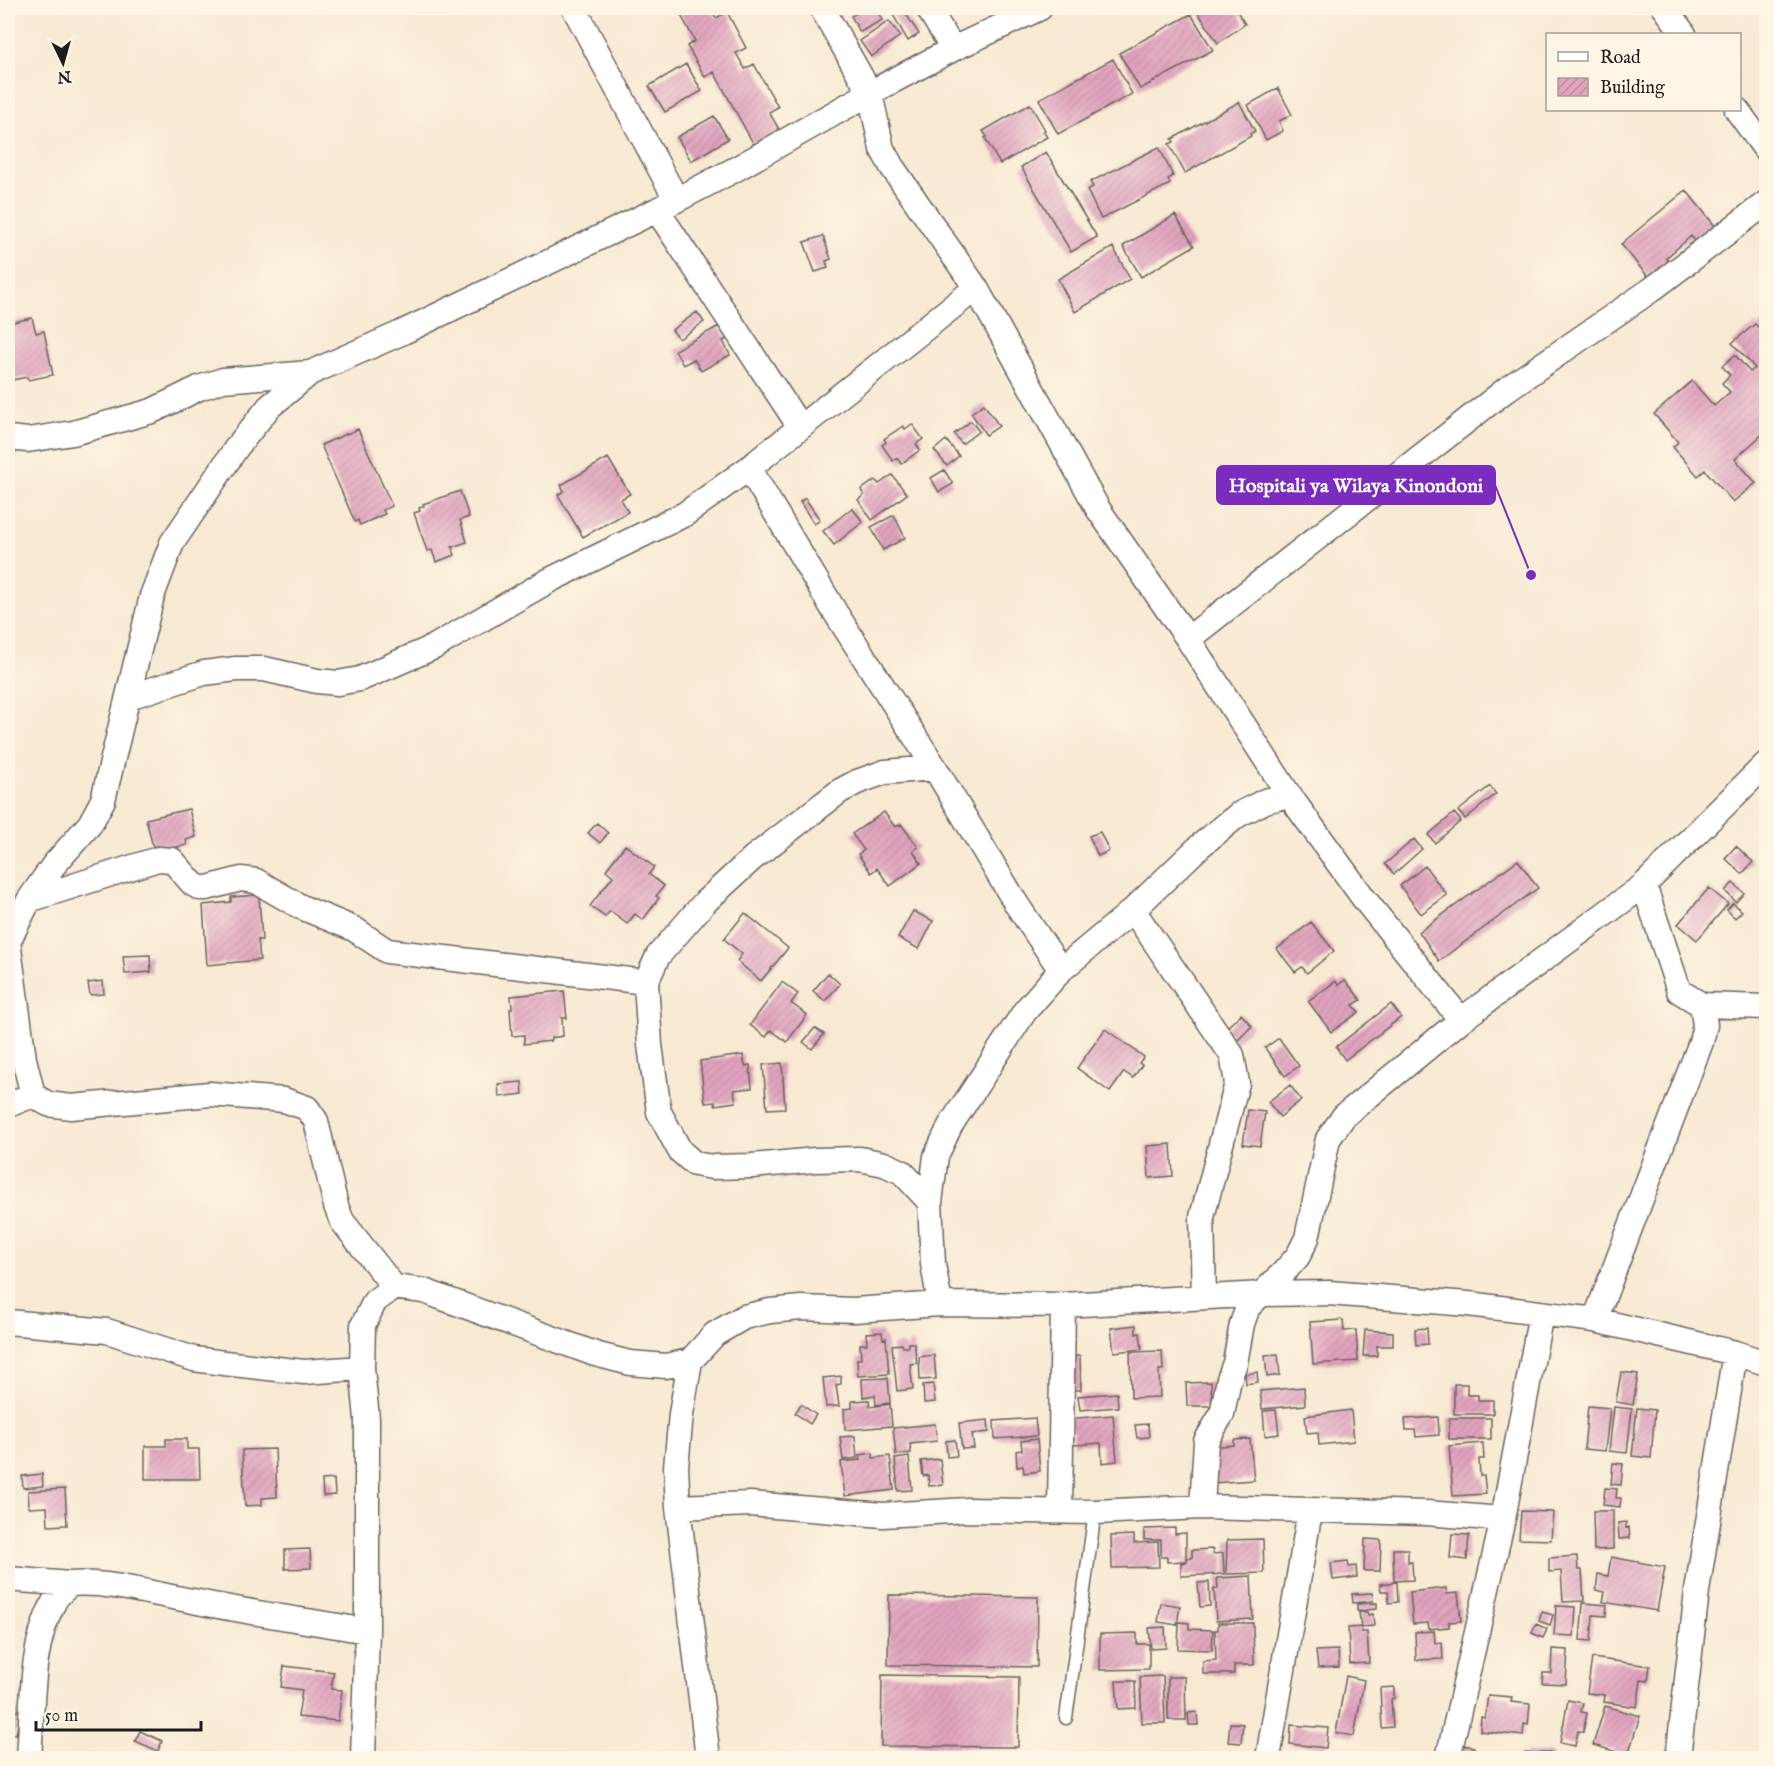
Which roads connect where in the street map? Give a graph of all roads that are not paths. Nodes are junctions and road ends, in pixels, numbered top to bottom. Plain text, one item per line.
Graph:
1 (574, 8) edge
2 (822, 8) edge
3 (928, 8) edge
4 (1040, 8) edge
5 (1665, 8) edge
6 (1683, 33) edge
7 (953, 49) junction
8 (870, 93) junction
9 (1738, 111) edge
10 (1767, 150) edge
11 (1767, 203) edge
12 (666, 204) junction
13 (976, 288) junction
14 (310, 373) junction
15 (800, 427) junction
16 (8, 438) edge
17 (749, 468) junction
18 (1188, 639) junction
19 (129, 697) junction
20 (1767, 764) edge
21 (935, 768) junction
22 (1289, 795) junction
23 (1644, 885) junction
24 (29, 900) junction
25 (1133, 910) junction
26 (8, 942) edge
27 (1061, 970) junction
28 (646, 982) junction
29 (1702, 1005) junction
30 (1767, 1007) edge
31 (1461, 1020) junction
32 (33, 1095) junction
33 (8, 1105) edge
34 (930, 1202) junction
35 (394, 1287) junction
36 (1263, 1294) junction
37 (1204, 1297) junction
38 (940, 1304) junction
39 (1063, 1305) junction
40 (1541, 1313) junction
41 (1595, 1320) junction
42 (8, 1322) edge
43 (1735, 1353) junction
44 (690, 1361) junction
45 (1767, 1363) edge
46 (362, 1368) junction
47 (678, 1507) junction
48 (1202, 1508) junction
49 (1060, 1511) junction
50 (1310, 1511) junction
51 (1095, 1512) junction
52 (1503, 1520) junction
53 (8, 1579) edge
54 (70, 1584) junction
55 (367, 1631) junction
56 (1066, 1718) dead end
57 (29, 1758) edge
58 (363, 1758) edge
59 (708, 1758) edge
60 (1268, 1758) edge
61 (1448, 1758) edge
62 (1678, 1758) edge

1 - 12 street
2 - 8 street
3 - 7 street
4 - 7 street
5 - 6 street
7 - 8 street
8 - 12 street
8 - 13 street
9 - 10 street
11 - 18 street
12 - 14 street
12 - 15 street
13 - 15 street
13 - 18 street
14 - 16 street
14 - 19 street
15 - 17 street
17 - 19 street
17 - 21 street
18 - 22 street
19 - 24 street
20 - 23 street
21 - 27 street
21 - 28 street
22 - 25 street
22 - 31 street
23 - 29 street
23 - 31 street
24 - 26 street
24 - 28 street
25 - 27 street
25 - 37 street
26 - 32 street
27 - 34 street
28 - 34 street
29 - 30 street
29 - 41 street
31 - 36 street
32 - 33 street
32 - 35 street
34 - 38 street
35 - 44 street
35 - 46 street
36 - 37 street
36 - 40 street
36 - 48 street
37 - 39 street
38 - 39 street
38 - 44 street
39 - 49 street
40 - 41 street
40 - 52 street
41 - 43 street
42 - 46 street
43 - 45 street
43 - 62 street
44 - 47 street
46 - 55 street
47 - 49 street
47 - 59 street
48 - 50 street
48 - 51 street
49 - 51 street
50 - 52 street
50 - 60 street
51 - 56 lane
52 - 61 street
53 - 54 street
54 - 55 street
54 - 57 street
55 - 58 street

